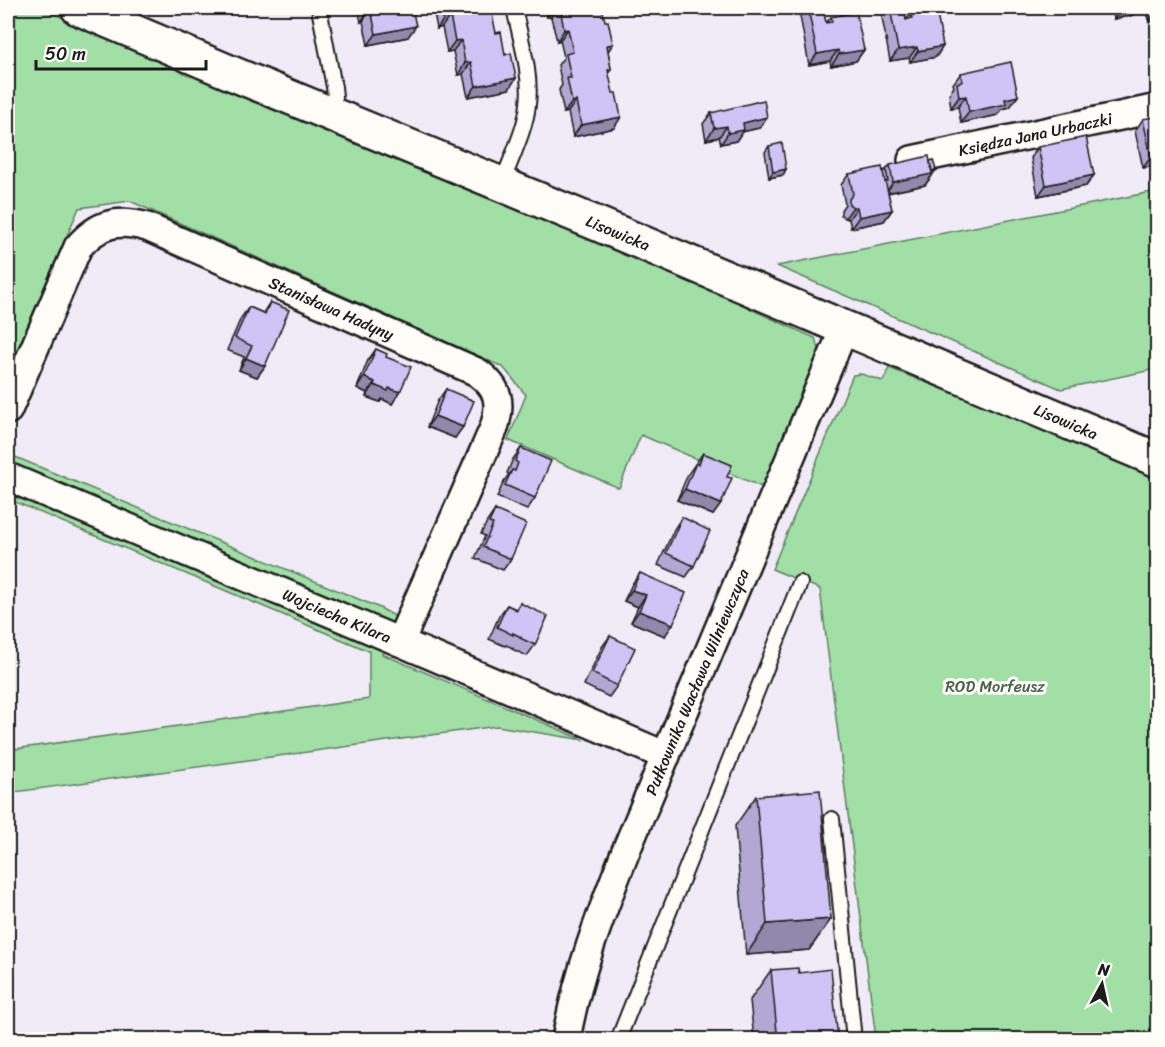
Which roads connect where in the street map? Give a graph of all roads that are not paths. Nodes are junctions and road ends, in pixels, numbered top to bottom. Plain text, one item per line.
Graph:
1 (78, 8) edge
2 (319, 8) edge
3 (514, 8) edge
4 (1158, 108) edge
5 (330, 113) junction
6 (912, 160) edge
7 (502, 184) junction
8 (844, 329) junction
9 (8, 410) edge
10 (1158, 460) edge
11 (8, 477) edge
12 (800, 583) dead end
13 (400, 642) junction
14 (666, 756) junction
15 (832, 819) dead end
16 (566, 1040) edge
17 (618, 1040) edge
18 (854, 1040) edge

1 - 5 main road, Lisowicka
2 - 5 lane
3 - 7 lane
4 - 6 street, Księdza Jana Urbaczki
5 - 7 main road, Lisowicka
7 - 8 main road, Lisowicka
8 - 10 main road, Lisowicka
8 - 14 street, Pułkownika Wacława Wilniewczyca
9 - 13 street, Stanisława Hadyny
11 - 13 street, Wojciecha Kilara
12 - 17 lane
13 - 14 street, Wojciecha Kilara
14 - 16 street, Pułkownika Wacława Wilniewczyca
15 - 18 lane

